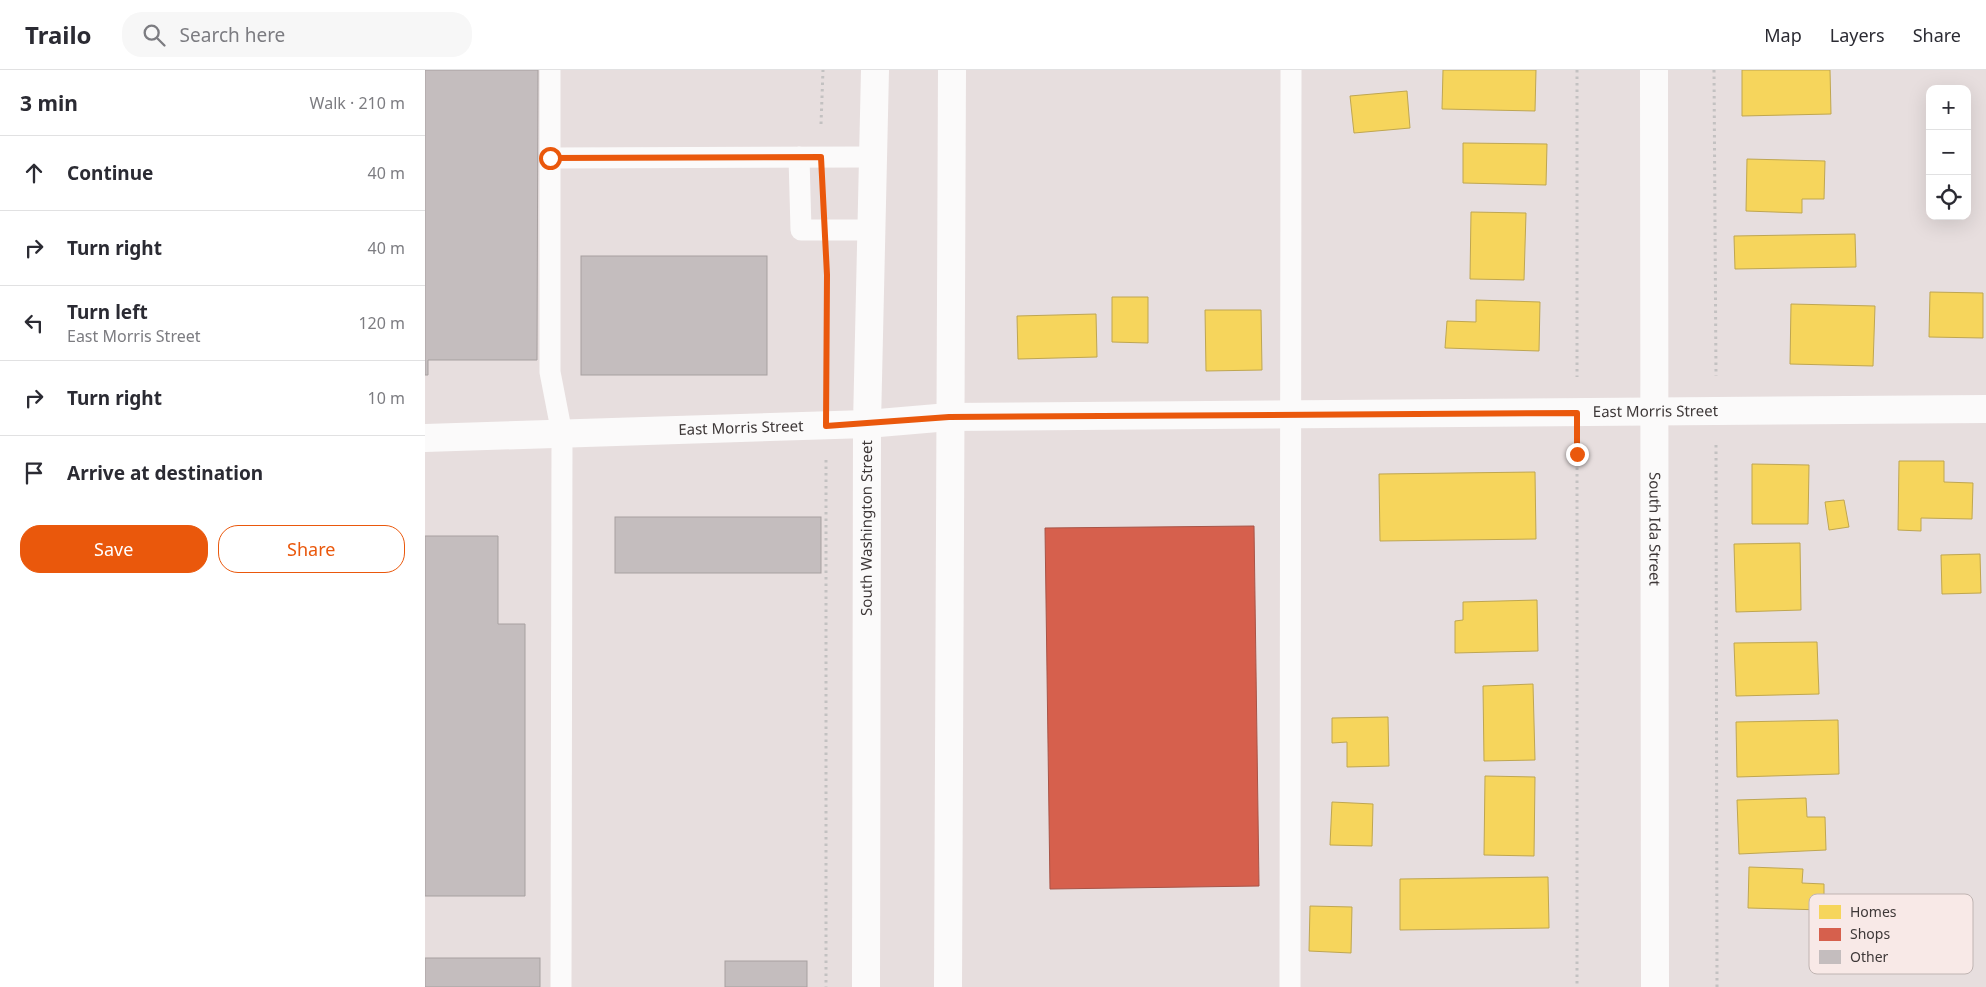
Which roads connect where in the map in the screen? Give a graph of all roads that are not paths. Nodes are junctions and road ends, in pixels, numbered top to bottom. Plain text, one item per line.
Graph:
1 (550, 70) edge
2 (875, 70) edge
3 (952, 70) edge
4 (1291, 70) edge
5 (1654, 70) edge
6 (873, 156) junction
7 (799, 157) junction
8 (550, 158) junction
9 (872, 230) junction
10 (1986, 409) edge
11 (1654, 413) junction
12 (1292, 414) junction
13 (949, 417) junction
14 (867, 424) junction
15 (561, 434) junction
16 (425, 438) edge
17 (561, 987) edge
18 (866, 987) edge
19 (948, 987) edge
20 (1291, 987) edge
21 (1655, 987) edge

1 - 8 lane
2 - 6 street, South Washington Street
3 - 13 street
4 - 12 lane
5 - 11 street, South Ida Street
6 - 7 lane
6 - 9 street, South Washington Street
7 - 8 lane
7 - 9 lane
8 - 15 lane
9 - 14 street, South Washington Street
10 - 11 street, East Morris Street
11 - 12 street, East Morris Street
11 - 21 street, South Ida Street
12 - 13 street, East Morris Street
12 - 20 lane
13 - 14 street, East Morris Street
13 - 19 street
14 - 15 street, East Morris Street
14 - 18 street, South Washington Street
15 - 16 street, East Morris Street
15 - 17 lane

